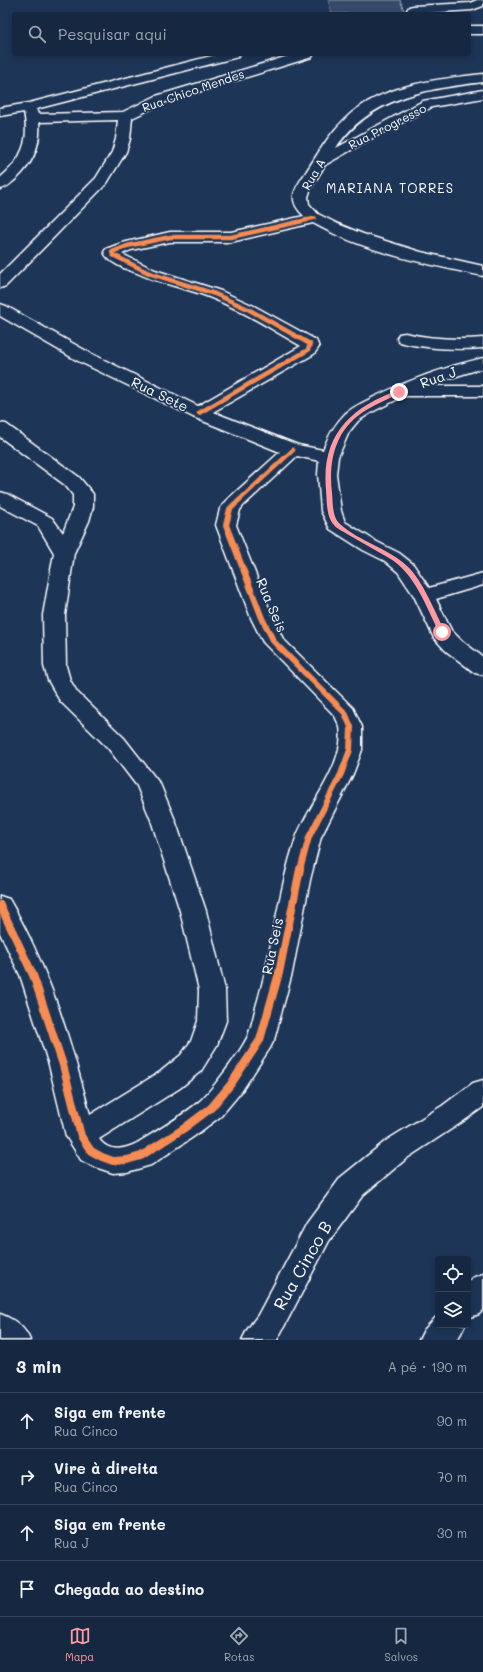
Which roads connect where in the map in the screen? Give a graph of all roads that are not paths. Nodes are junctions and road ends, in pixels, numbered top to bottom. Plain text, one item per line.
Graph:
1 (483, 2) edge
2 (413, 8) edge
3 (471, 30) edge
4 (483, 30) edge
5 (227, 56) edge
6 (301, 56) edge
7 (483, 78) edge
8 (483, 94) edge
9 (0, 112) edge
10 (31, 112) junction
11 (125, 116) junction
12 (318, 164) junction
13 (0, 185) edge
14 (315, 218) junction
15 (483, 272) edge
16 (0, 283) edge
17 (0, 309) edge
18 (405, 338) dead end
19 (483, 343) edge
20 (483, 363) edge
21 (483, 391) edge
22 (399, 392) junction
23 (199, 413) junction
24 (0, 428) edge
25 (293, 450) junction
26 (329, 457) junction
27 (0, 498) edge
28 (64, 553) junction
29 (483, 579) edge
30 (424, 596) junction
31 (483, 668) edge
32 (0, 905) edge
33 (483, 1091) edge
34 (81, 1136) junction
35 (483, 1288) edge
36 (471, 1301) edge
37 (0, 1328) edge
38 (446, 1328) edge
39 (14, 1340) edge
40 (258, 1340) edge
41 (435, 1340) edge

1 - 2 street
3 - 4 street
5 - 10 street
6 - 11 street, Rua Chico Mendes
7 - 12 street, Rua A
8 - 12 street, Rua Progresso
9 - 10 street
10 - 11 street
10 - 13 street
11 - 16 street, Rua Chico Mendes
12 - 14 street, Rua A
14 - 15 street, Rua A
14 - 23 street
17 - 23 street, Rua Sete
18 - 19 street
20 - 22 street, Rua J
21 - 22 street
22 - 26 street, Rua J
23 - 25 street, Rua Sete
24 - 28 street
25 - 26 street, Rua Sete
25 - 34 street, Rua Seis
26 - 30 street
27 - 28 street
28 - 34 street
29 - 30 street
30 - 31 street
32 - 34 street, Rua Seis
33 - 40 street, Rua Cinco B
35 - 36 street
37 - 39 street
38 - 41 street

